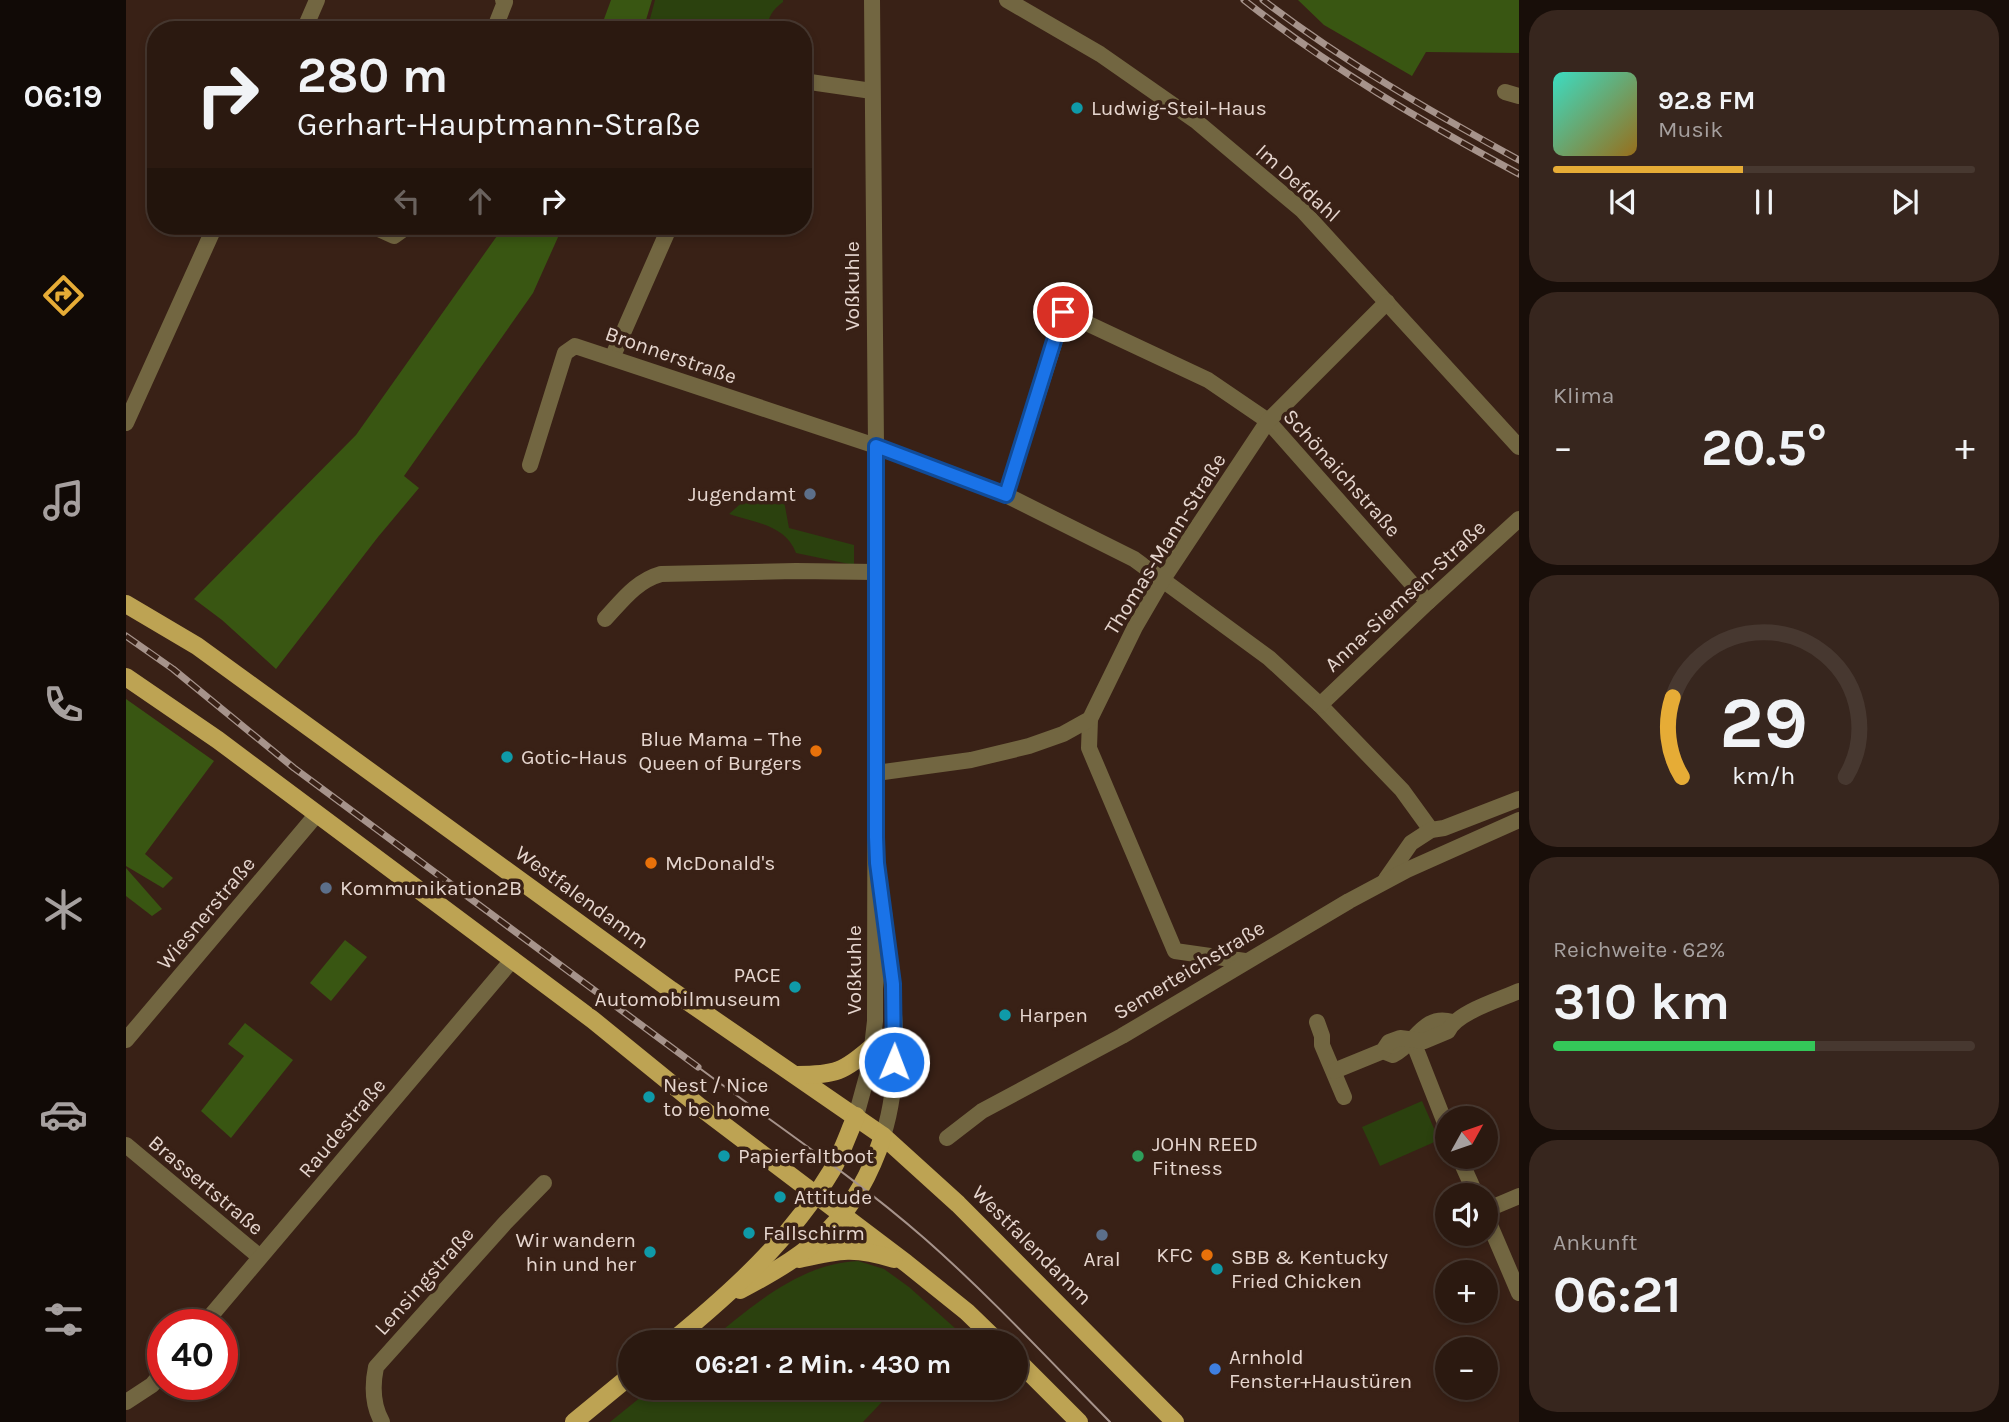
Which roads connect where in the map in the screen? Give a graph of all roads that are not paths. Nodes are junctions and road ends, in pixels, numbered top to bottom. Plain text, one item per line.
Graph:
1 (317, 0) edge
2 (503, 0) edge
3 (872, 0) edge
4 (1007, 0) edge
5 (308, 21) edge
6 (498, 21) edge
7 (812, 82) edge
8 (872, 91) junction
9 (211, 235) edge
10 (666, 235) edge
11 (1070, 293) dead end
12 (1387, 302) junction
13 (1063, 312) junction
14 (612, 358) junction
15 (1268, 421) junction
16 (126, 423) edge
17 (876, 446) junction
18 (1519, 447) edge
19 (530, 465) dead end
20 (1006, 495) junction
21 (1519, 519) edge
22 (876, 572) junction
23 (1163, 579) junction
24 (1428, 602) junction
25 (126, 604) edge
26 (605, 619) dead end
27 (126, 677) edge
28 (1320, 705) junction
29 (1090, 719) junction
30 (876, 773) junction
31 (1519, 799) edge
32 (317, 814) junction
33 (1519, 820) edge
34 (1431, 830) junction
35 (877, 863) junction
36 (1383, 883) junction
37 (513, 959) junction
38 (1245, 961) junction
39 (1519, 991) edge
40 (1317, 1022) dead end
41 (1412, 1039) junction
42 (126, 1040) edge
43 (873, 1046) junction
44 (1334, 1071) junction
45 (797, 1075) junction
46 (1344, 1097) dead end
47 (1438, 1106) edge
48 (856, 1116) junction
49 (883, 1136) junction
50 (947, 1138) dead end
51 (126, 1145) edge
52 (544, 1183) dead end
53 (815, 1194) junction
54 (1519, 1196) edge
55 (1498, 1205) edge
56 (843, 1215) junction
57 (1498, 1244) edge
58 (260, 1257) junction
59 (792, 1261) junction
60 (906, 1263) junction
61 (1519, 1293) edge
62 (724, 1298) junction
63 (216, 1309) edge
64 (685, 1330) edge
65 (986, 1330) edge
66 (1028, 1371) edge
67 (618, 1386) edge
68 (147, 1388) edge
69 (126, 1402) edge
70 (382, 1422) edge
71 (574, 1422) edge
72 (1079, 1422) edge
73 (1175, 1422) edge

1 - 5 street
2 - 6 street
3 - 8 street, Voßkuhle
4 - 12 street, Im Defdahl
7 - 8 street
8 - 17 street, Voßkuhle
9 - 16 street
10 - 14 street
11 - 13 street
12 - 15 street, Thomas-Mann-Straße
12 - 18 street, Im Defdahl
13 - 15 street, Schönaichstraße
13 - 20 street
14 - 17 street, Bronnerstraße
14 - 19 street, Bronnerstraße
15 - 23 street, Thomas-Mann-Straße
15 - 24 street, Schönaichstraße
17 - 20 street, Bronnerstraße
17 - 22 street, Voßkuhle
20 - 23 street, Bronnerstraße
21 - 24 street, Anna-Siemsen-Straße
22 - 26 street
22 - 30 street, Voßkuhle
23 - 28 street, Bronnerstraße
23 - 29 street, Thomas-Mann-Straße
24 - 28 street, Anna-Siemsen-Straße
25 - 45 main road, Westfalendamm
27 - 32 main road
28 - 34 street, Bronnerstraße
29 - 30 street
29 - 38 street
30 - 35 street, Voßkuhle
31 - 34 street, Semerteichstraße
32 - 37 main road
32 - 42 street, Wiesnerstraße
33 - 36 street, Semerteichstraße
34 - 36 street, Semerteichstraße
35 - 43 street, Voßkuhle
35 - 49 street, Voßkuhle
36 - 38 street, Semerteichstraße
37 - 53 main road
37 - 58 street, Raudestraße
38 - 50 street, Semerteichstraße
39 - 41 street
40 - 44 street
41 - 44 street
41 - 47 street
43 - 45 main road
43 - 48 street, Voßkuhle
44 - 46 street
45 - 48 main road, Westfalendamm
48 - 49 main road, Westfalendamm
48 - 53 main road
49 - 56 main road
49 - 73 main road, Westfalendamm
51 - 58 street, Brassertstraße
52 - 70 street, Lensingstraße
53 - 56 main road
53 - 62 main road
54 - 55 street
56 - 59 main road
56 - 60 main road
57 - 61 street
58 - 63 street, Raudestraße
59 - 60 main road
59 - 62 main road
60 - 65 main road
62 - 64 main road
66 - 72 main road
67 - 71 main road
68 - 69 street

